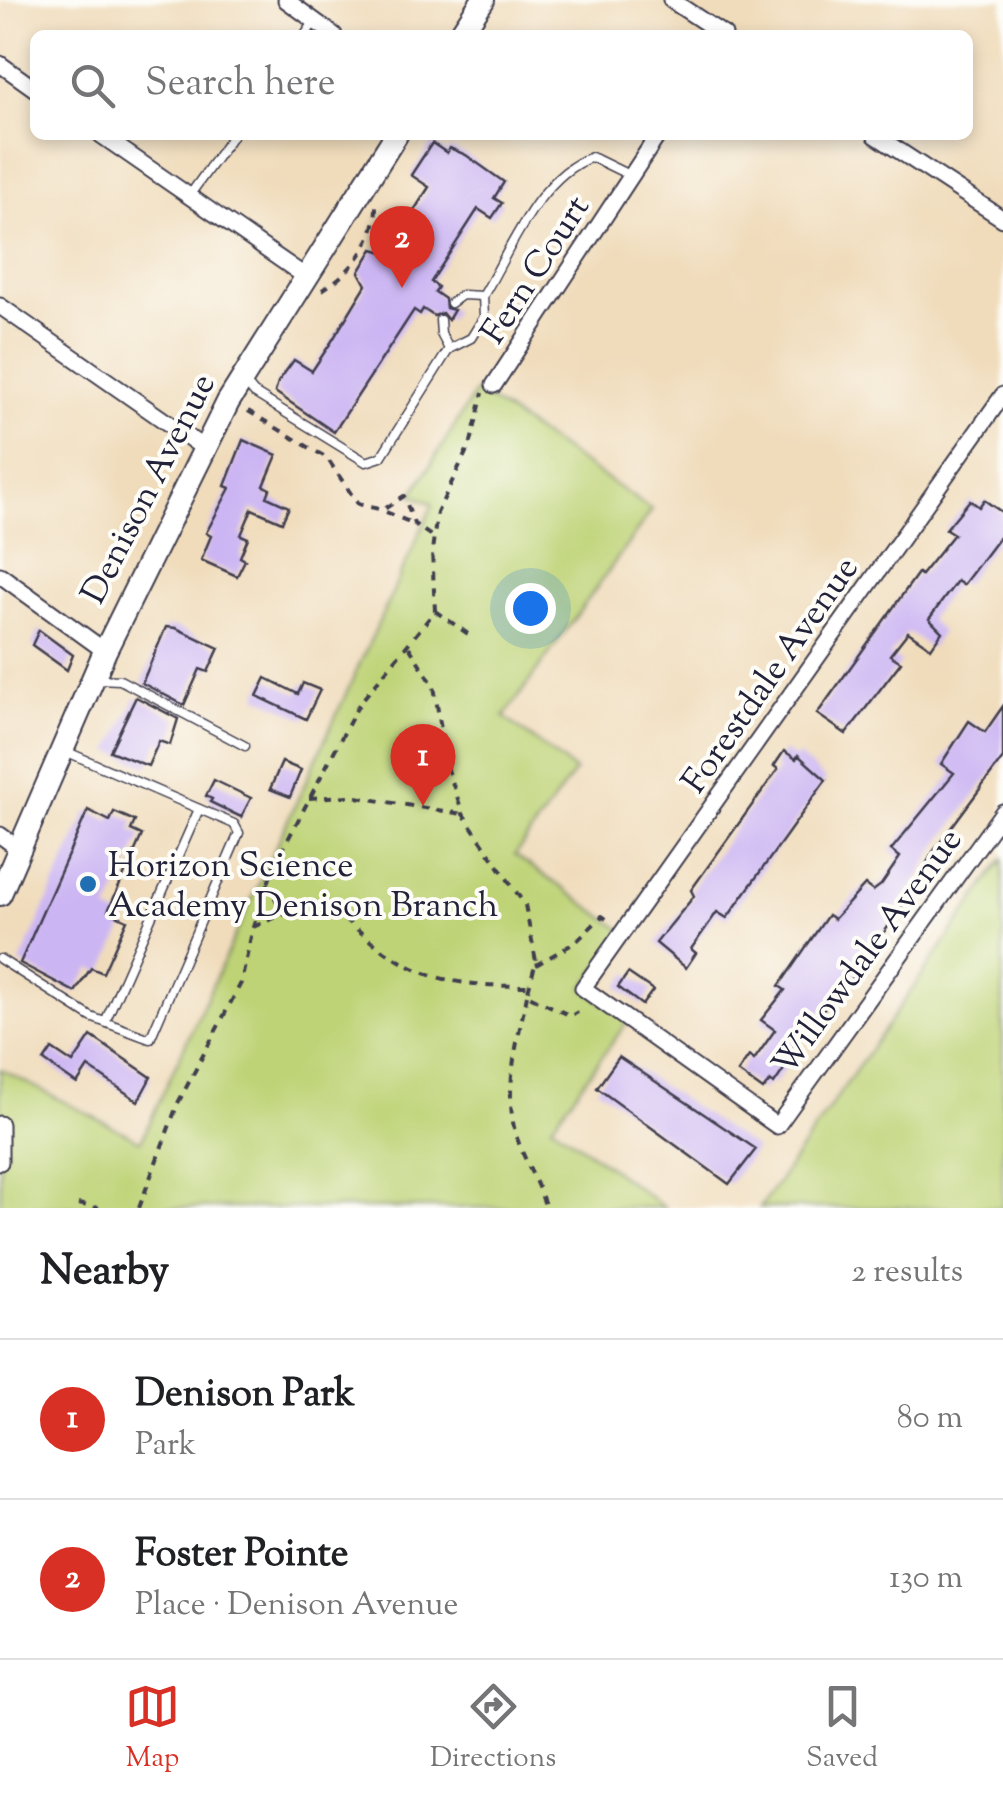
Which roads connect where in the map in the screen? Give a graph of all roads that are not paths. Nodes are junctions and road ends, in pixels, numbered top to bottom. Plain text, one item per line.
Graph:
1 (286, 0) edge
2 (482, 0) edge
3 (670, 0) edge
4 (315, 21) junction
5 (309, 30) edge
6 (327, 30) edge
7 (463, 30) edge
8 (715, 30) edge
9 (0, 64) edge
10 (30, 85) edge
11 (108, 140) edge
12 (229, 140) edge
13 (393, 140) edge
14 (655, 140) edge
15 (884, 140) edge
16 (631, 176) junction
17 (189, 197) junction
18 (1003, 219) edge
19 (312, 285) junction
20 (483, 296) junction
21 (451, 303) dead end
22 (0, 306) edge
23 (440, 320) dead end
24 (449, 349) junction
25 (241, 378) junction
26 (494, 386) road end
27 (1003, 395) edge
28 (988, 416) junction
29 (1003, 426) edge
30 (205, 449) junction
31 (0, 576) edge
32 (105, 651) junction
33 (92, 679) junction
34 (245, 746) dead end
35 (62, 749) junction
36 (199, 809) junction
37 (1003, 812) edge
38 (9, 842) edge
39 (0, 894) edge
40 (0, 959) edge
41 (105, 1022) junction
42 (0, 1124) edge
43 (777, 1126) joint
44 (0, 1162) edge

1 - 4 street
2 - 7 main road
3 - 8 street
4 - 5 lane
4 - 6 street
9 - 10 street
11 - 17 street
12 - 17 lane
13 - 19 main road, Denison Avenue
14 - 16 street, Fern Court
15 - 18 street
16 - 20 lane
16 - 26 street, Fern Court
17 - 19 street
19 - 25 main road, Denison Avenue
20 - 21 lane
20 - 24 lane
22 - 30 street
23 - 24 lane
24 - 25 lane
25 - 30 main road, Denison Avenue
27 - 28 street, Forestdale Avenue
28 - 29 street
28 - 43 street, Forestdale Avenue
30 - 32 main road, Denison Avenue
31 - 32 street
32 - 33 main road, Denison Avenue
33 - 34 lane
33 - 35 main road, Denison Avenue
35 - 36 lane
35 - 38 main road, Denison Avenue
36 - 41 lane
36 - 41 lane
37 - 43 street, Willowdale Avenue
38 - 39 main road, Denison Avenue
40 - 41 lane
42 - 44 street

